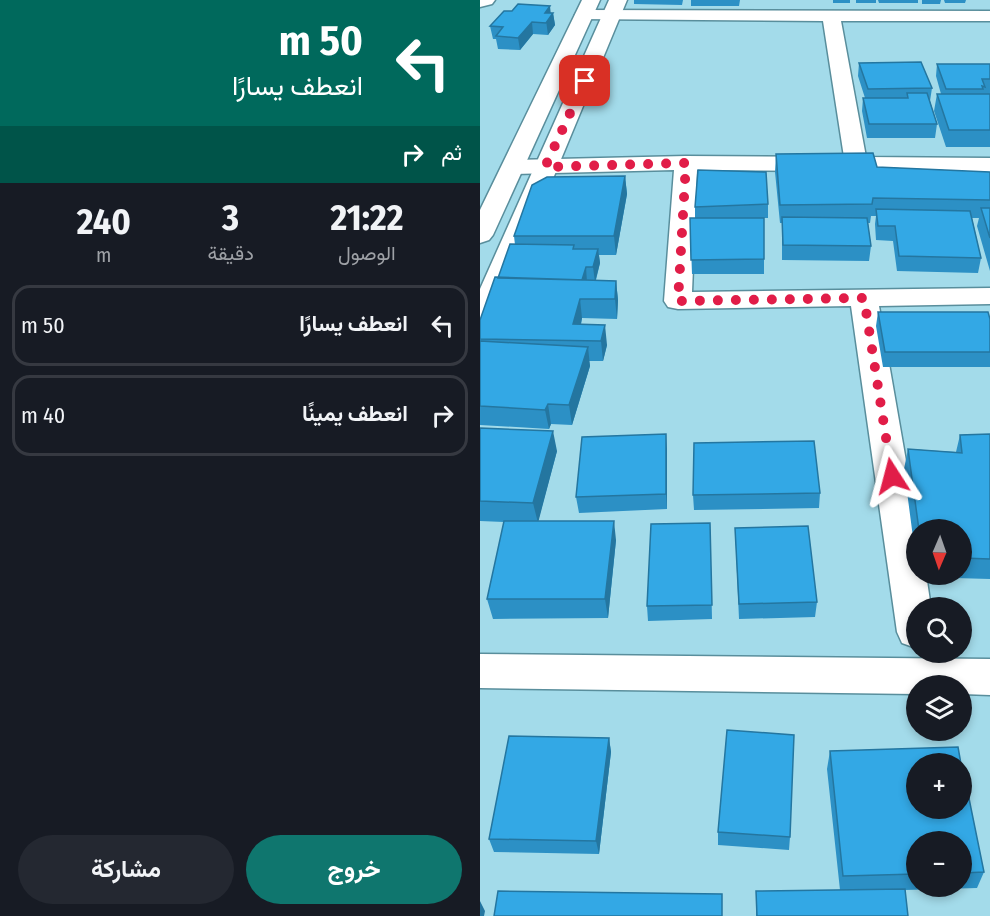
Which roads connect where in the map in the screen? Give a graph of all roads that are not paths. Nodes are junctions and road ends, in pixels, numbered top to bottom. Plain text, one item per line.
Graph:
1 (486, 0) edge
2 (480, 2) edge
3 (587, 7) edge
4 (615, 8) edge
5 (781, 8) edge
6 (990, 16) edge
7 (831, 17) junction
8 (686, 163) junction
9 (856, 163) junction
10 (990, 165) edge
11 (514, 167) junction
12 (545, 167) junction
13 (480, 235) edge
14 (990, 296) edge
15 (864, 298) junction
16 (480, 321) edge
17 (911, 597) edge
18 (922, 664) edge
19 (480, 671) edge
20 (990, 677) edge

1 - 2 street
3 - 4 street
3 - 11 street
4 - 5 street
4 - 12 street
5 - 7 street
6 - 7 street
7 - 9 street
8 - 9 street
8 - 12 street
8 - 15 street
9 - 10 street
11 - 12 street
11 - 13 street
12 - 16 street
14 - 15 street
15 - 17 street
18 - 19 street
18 - 20 street

